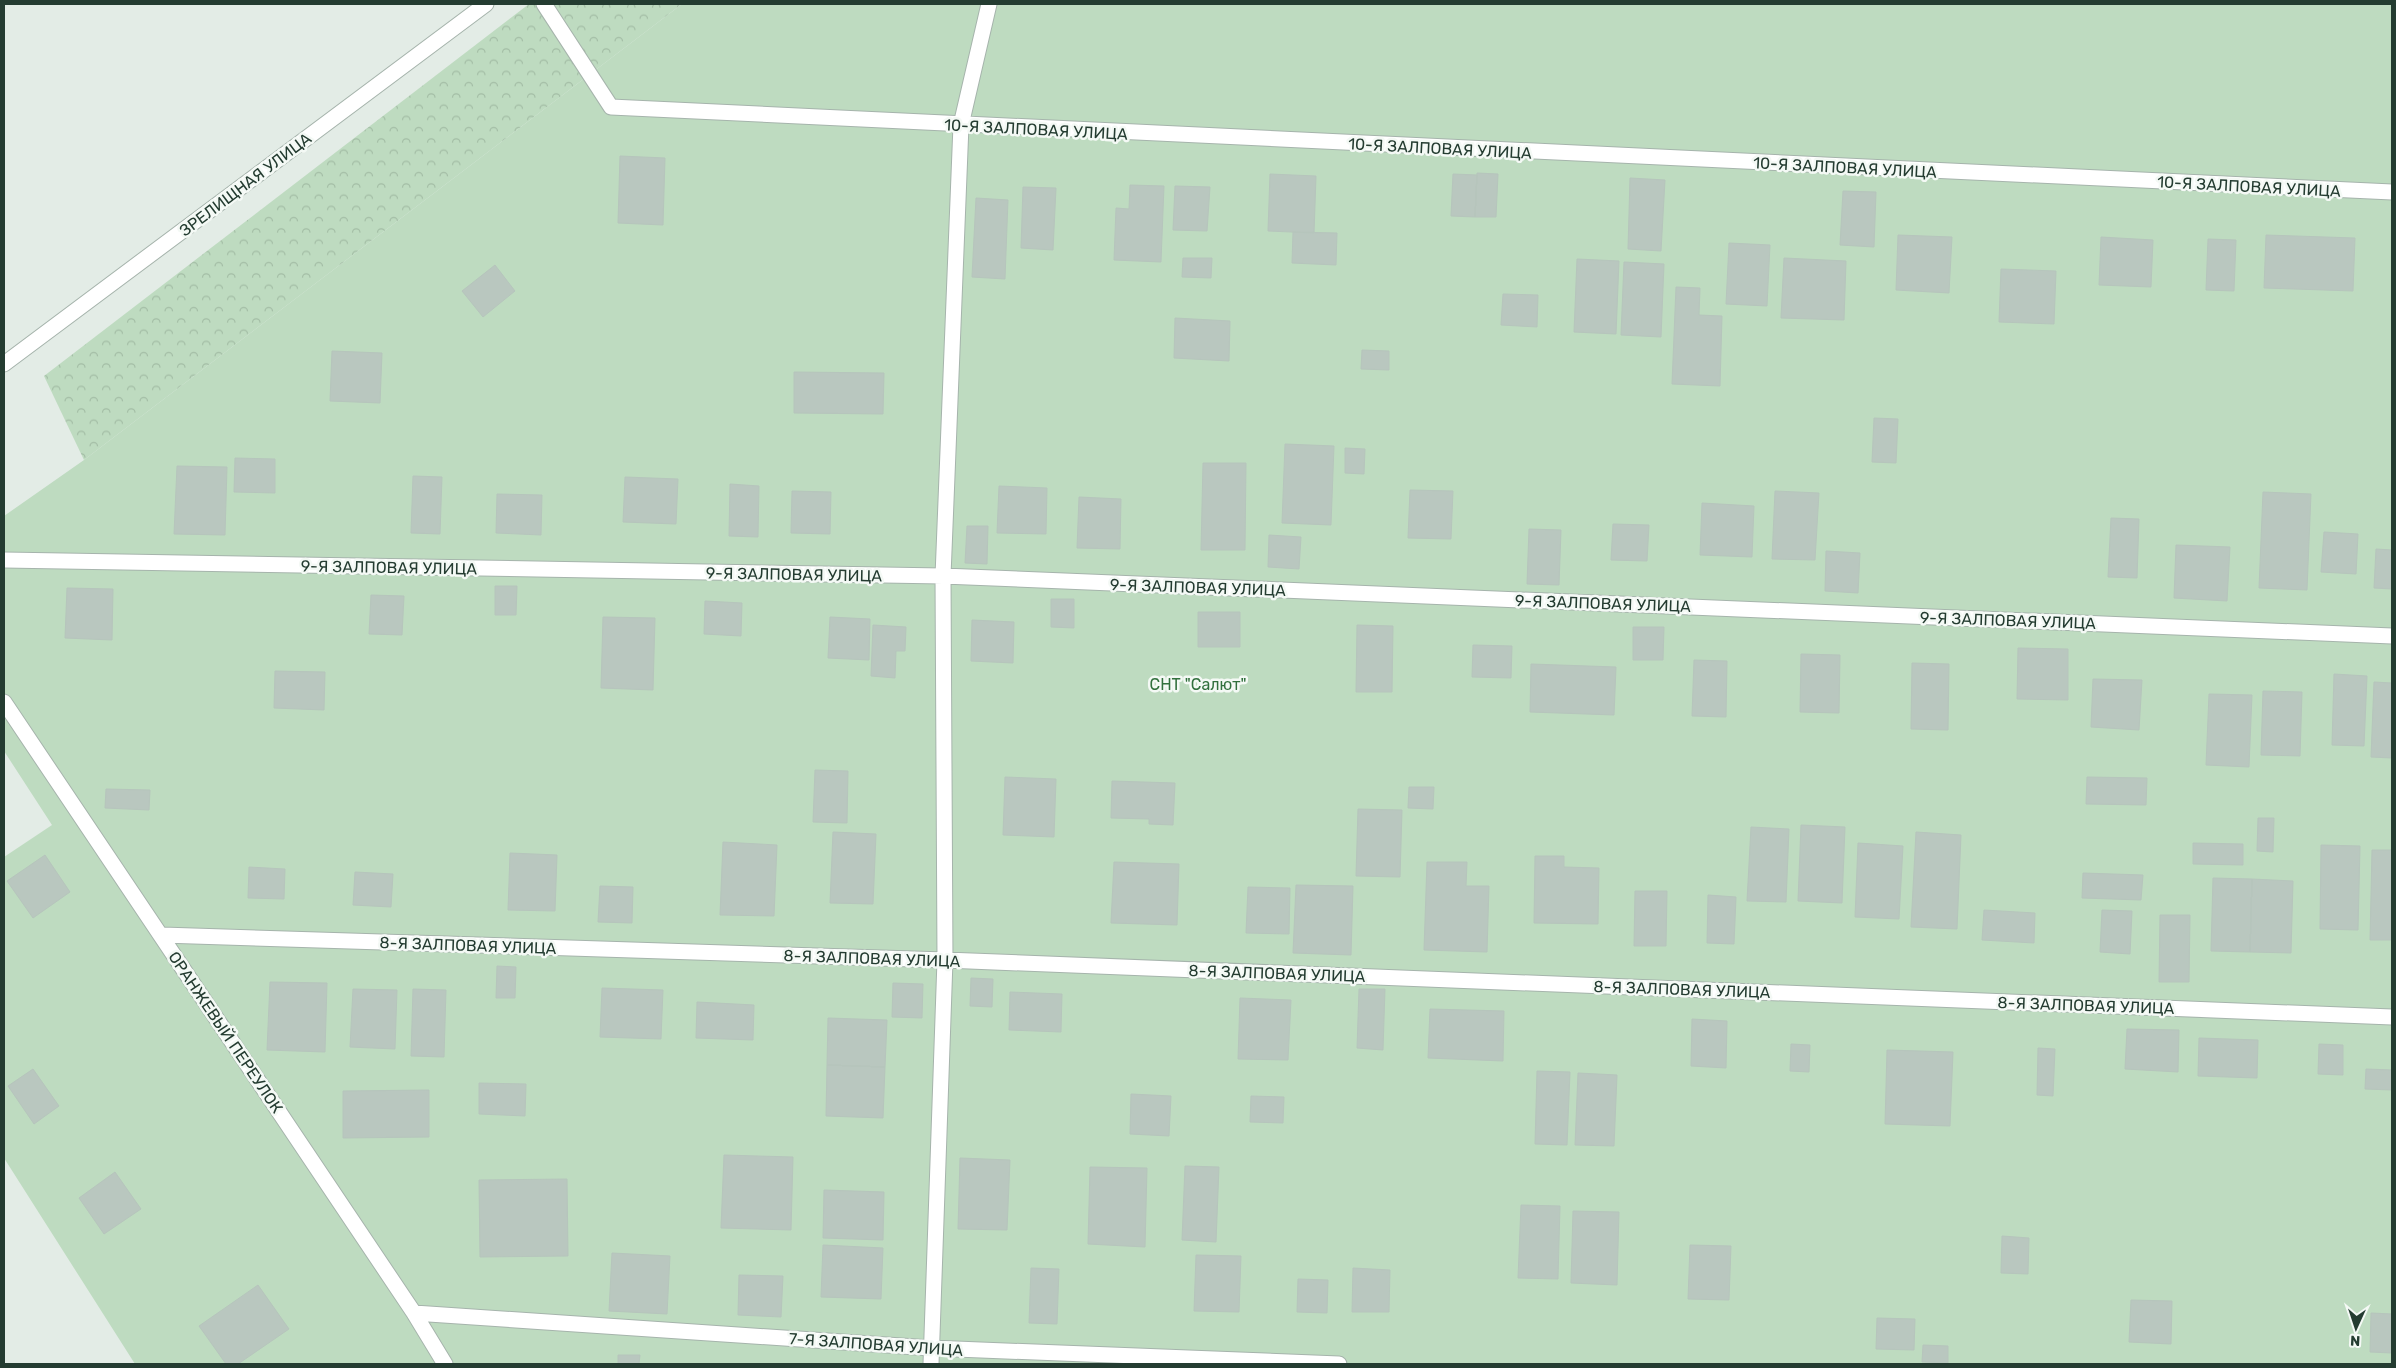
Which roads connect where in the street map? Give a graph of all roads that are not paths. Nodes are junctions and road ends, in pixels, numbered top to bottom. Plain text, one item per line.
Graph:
1 (486, 4) edge
2 (544, 4) edge
3 (989, 4) edge
4 (961, 126) junction
5 (2392, 192) edge
6 (4, 364) edge
7 (4, 560) edge
8 (943, 576) junction
9 (2392, 636) edge
10 (4, 702) edge
11 (162, 935) junction
12 (945, 960) junction
13 (2392, 1017) edge
14 (414, 1313) junction
15 (931, 1348) junction
16 (445, 1364) edge
17 (931, 1364) edge
18 (1339, 1364) edge

1 - 6 street, ЗРЕЛИЩНАЯ УЛИЦА
2 - 4 street, 10-Я ЗАЛПОВАЯ УЛИЦА
3 - 4 street
4 - 5 street, 10-Я ЗАЛПОВАЯ УЛИЦА
4 - 8 street
7 - 8 street, 9-Я ЗАЛПОВАЯ УЛИЦА
8 - 9 street, 9-Я ЗАЛПОВАЯ УЛИЦА
8 - 12 street
10 - 11 street, ОРАНЖЕВЫЙ ПЕРЕУЛОК
11 - 12 street, 8-Я ЗАЛПОВАЯ УЛИЦА
11 - 14 street, ОРАНЖЕВЫЙ ПЕРЕУЛОК
12 - 13 street, 8-Я ЗАЛПОВАЯ УЛИЦА
12 - 15 street
14 - 15 street, 7-Я ЗАЛПОВАЯ УЛИЦА
14 - 16 street, ОРАНЖЕВЫЙ ПЕРЕУЛОК
15 - 17 street
15 - 18 street, 7-Я ЗАЛПОВАЯ УЛИЦА

